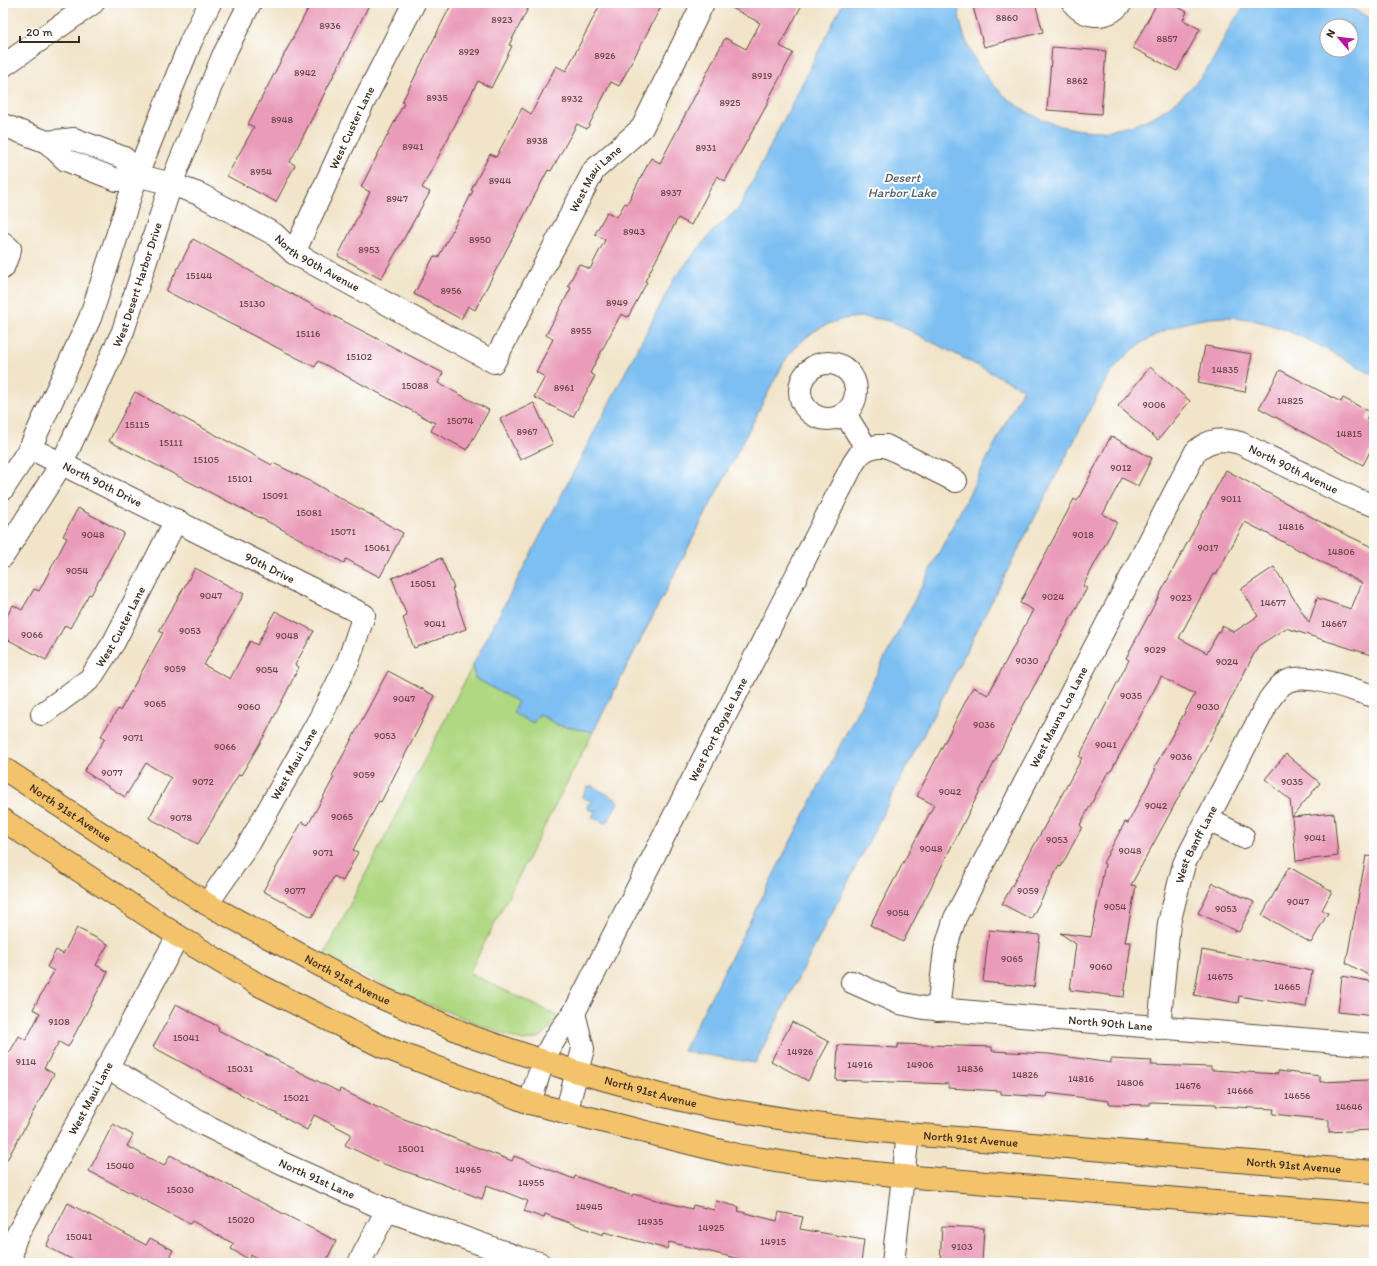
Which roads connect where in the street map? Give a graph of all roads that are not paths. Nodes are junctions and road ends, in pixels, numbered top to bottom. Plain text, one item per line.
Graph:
1 (210, 3) edge
2 (250, 3) edge
3 (414, 3) edge
4 (703, 3) edge
5 (1073, 3) edge
6 (1121, 3) edge
7 (79, 7) edge
8 (3, 66) edge
9 (3, 126) edge
10 (137, 175) junction
11 (171, 184) junction
12 (3, 243) edge
13 (294, 253) junction
14 (3, 268) edge
15 (494, 362) joint
16 (845, 414) dead end
17 (1212, 441) joint
18 (30, 448) junction
19 (867, 449) junction
20 (62, 463) junction
21 (956, 481) dead end
22 (3, 489) edge
23 (1374, 505) edge
24 (176, 520) junction
25 (3, 556) edge
26 (364, 615) joint
27 (1374, 696) edge
28 (42, 714) dead end
29 (3, 768) edge
30 (1207, 819) junction
31 (3, 820) edge
32 (1243, 836) dead end
33 (207, 904) junction
34 (178, 936) junction
35 (852, 982) dead end
36 (938, 1010) junction
37 (574, 1013) junction
38 (1159, 1028) junction
39 (1374, 1046) edge
40 (542, 1061) junction
41 (107, 1067) junction
42 (577, 1072) junction
43 (530, 1103) junction
44 (566, 1113) junction
45 (908, 1134) junction
46 (1374, 1172) edge
47 (903, 1176) junction
48 (387, 1210) junction
49 (1374, 1215) edge
50 (11, 1263) edge
51 (359, 1263) edge
52 (539, 1263) edge
53 (893, 1263) edge

1 - 10 street
2 - 11 street, West Desert Harbor Drive
3 - 13 street, West Custer Lane
4 - 15 street, West Maui Lane
5 - 6 street
7 - 8 street
9 - 10 street, North 90th Avenue
10 - 11 street, North 90th Avenue
10 - 18 street
11 - 13 street, North 90th Avenue
11 - 20 street, West Desert Harbor Drive
12 - 14 street
13 - 15 street, North 90th Avenue
16 - 19 street
17 - 23 street, North 90th Avenue
17 - 36 street, West Mauna Loa Lane
18 - 20 street, North 90th Drive
18 - 22 street
19 - 21 street
19 - 37 street, West Port Royale Lane
20 - 24 street, North 90th Drive
20 - 25 street, West Desert Harbor Drive
24 - 26 street, 90th Drive
24 - 28 street, West Custer Lane
26 - 33 street, West Maui Lane
27 - 30 street, West Banff Lane
29 - 33 main road, North 91st Avenue
30 - 32 street
30 - 38 street, West Banff Lane
31 - 34 main road
33 - 40 main road, North 91st Avenue
34 - 41 street, West Maui Lane
34 - 43 main road
35 - 36 street, North 90th Lane
36 - 38 street, North 90th Lane
37 - 40 street, West Port Royale Lane
37 - 42 street
38 - 39 street, North 90th Lane
40 - 42 main road, North 91st Avenue
40 - 43 street, West Port Royale Lane
41 - 48 street, North 91st Lane
41 - 50 street, West Maui Lane
42 - 44 street
42 - 45 main road, North 91st Avenue
43 - 44 main road
44 - 47 main road
45 - 46 main road, North 91st Avenue
45 - 47 street
47 - 49 main road
47 - 53 street
48 - 51 street
48 - 52 street, North 91st Lane

